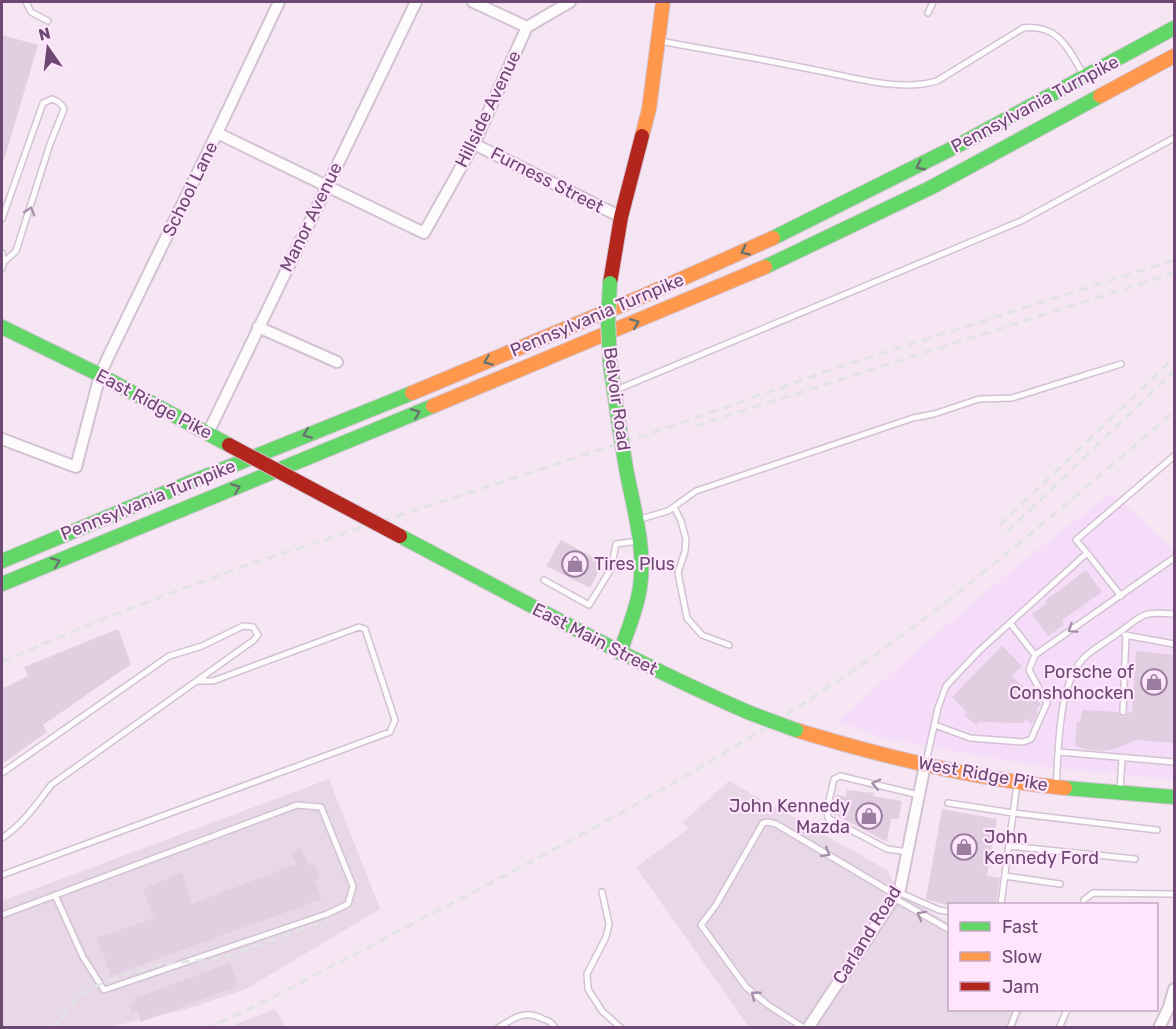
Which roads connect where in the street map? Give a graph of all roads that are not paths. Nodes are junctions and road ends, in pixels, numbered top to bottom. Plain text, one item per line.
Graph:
1 (26, 2) edge
2 (279, 2) edge
3 (416, 2) edge
4 (473, 2) edge
5 (570, 2) edge
6 (663, 2) edge
7 (933, 2) edge
8 (928, 13) dead end
9 (48, 21) dead end
10 (527, 27) junction
11 (1174, 28) edge
12 (660, 41) junction
13 (1174, 56) edge
14 (1086, 78) junction
15 (217, 133) junction
16 (1174, 138) edge
17 (474, 144) junction
18 (327, 186) junction
19 (621, 217) junction
20 (2, 219) edge
21 (2, 253) edge
22 (2, 262) edge
23 (2, 327) edge
24 (258, 327) junction
25 (337, 362) dead end
26 (1121, 364) dead end
27 (100, 375) junction
28 (614, 391) junction
29 (208, 433) junction
30 (2, 439) edge
31 (1174, 456) edge
32 (674, 507) junction
33 (635, 520) junction
34 (400, 536) joint
35 (639, 541) junction
36 (1087, 553) junction
37 (1174, 558) edge
38 (2, 561) edge
39 (544, 580) dead end
40 (2, 585) edge
41 (1121, 596) junction
42 (1174, 614) edge
43 (1010, 623) junction
44 (1117, 633) junction
45 (1126, 635) junction
46 (1174, 644) edge
47 (729, 645) dead end
48 (620, 653) junction
49 (1035, 655) junction
50 (197, 681) junction
51 (1123, 712) dead end
52 (934, 725) junction
53 (796, 730) joint
54 (1059, 752) junction
55 (1122, 758) junction
56 (1174, 762) edge
57 (925, 765) junction
58 (2, 773) edge
59 (1017, 782) junction
60 (1056, 787) junction
61 (1120, 792) junction
62 (919, 795) junction
63 (1174, 796) edge
64 (948, 803) dead end
65 (1013, 813) junction
66 (1157, 830) dead end
67 (2, 838) edge
68 (1009, 846) junction
69 (908, 852) junction
70 (1135, 859) dead end
71 (2, 875) edge
72 (1005, 876) junction
73 (1060, 884) dead end
74 (602, 892) dead end
75 (1174, 894) edge
76 (55, 895) junction
77 (896, 895) junction
78 (1001, 903) edge
79 (1083, 903) edge
80 (948, 912) edge
81 (2, 915) edge
82 (948, 929) edge
83 (1174, 991) edge
84 (1017, 1011) edge
85 (1067, 1011) edge
86 (498, 1028) edge
87 (555, 1028) edge
88 (621, 1028) edge
89 (806, 1028) edge
90 (1010, 1028) edge
91 (1059, 1028) edge
92 (1160, 1028) edge

1 - 9 lane
2 - 15 street, School Lane
3 - 18 street, Manor Avenue
4 - 10 street
5 - 10 street
6 - 12 main road, Belvoir Road
7 - 8 lane
10 - 17 street, Hillside Avenue
11 - 14 main road, Pennsylvania Turnpike
12 - 14 lane
12 - 19 main road, Belvoir Road
40 -> 13 main road, Pennsylvania Turnpike
14 -> 38 main road, Pennsylvania Turnpike
15 - 18 street
15 - 27 street, School Lane
16 - 28 lane
17 - 18 street, Hillside Avenue
17 - 19 street, Furness Street
18 - 24 street, Manor Avenue
19 - 28 main road, Belvoir Road, bridge
22 -> 20 lane
21 - 22 lane
23 - 27 main road, East Ridge Pike
24 - 25 street
24 - 29 street, Manor Avenue
26 - 32 lane
27 - 29 main road, East Ridge Pike
27 - 30 street, School Lane
28 - 33 main road, Belvoir Road, bridge
29 - 34 main road, East Ridge Pike, bridge
31 - 36 lane
32 - 33 lane
32 - 47 lane
33 - 35 main road, Belvoir Road
34 - 48 main road, East Main Street
35 - 39 lane
35 - 48 main road, Belvoir Road
36 - 41 lane
36 - 43 lane
37 - 41 lane
41 -> 49 lane
42 - 44 lane
43 - 49 lane
43 - 52 lane
44 - 45 lane
44 - 54 lane
45 - 46 lane
45 - 51 lane
48 - 53 main road, East Main Street, bridge
49 - 52 lane
50 - 58 lane
50 - 67 lane
50 - 71 lane
52 - 57 lane
53 - 57 main road, West Ridge Pike
54 - 55 lane
54 - 60 lane
55 - 56 lane
55 - 61 lane
57 - 59 main road, West Ridge Pike
57 - 62 street, Carland Road
59 - 60 main road, West Ridge Pike
59 - 65 lane
60 - 61 main road, West Ridge Pike
61 - 63 main road, West Ridge Pike
62 - 69 street, Carland Road
62 -> 69 lane
64 - 65 lane
65 - 66 lane
65 - 68 lane
68 - 70 lane
68 - 72 lane
69 - 77 street, Carland Road
72 - 73 lane
72 - 78 lane
74 - 88 lane
75 - 79 lane
76 - 76 lane
76 - 81 lane
77 - 80 lane
82 -> 77 lane
77 - 89 street, Carland Road
89 -> 77 lane
83 - 92 street
84 - 90 lane
85 - 91 lane
86 - 87 lane

